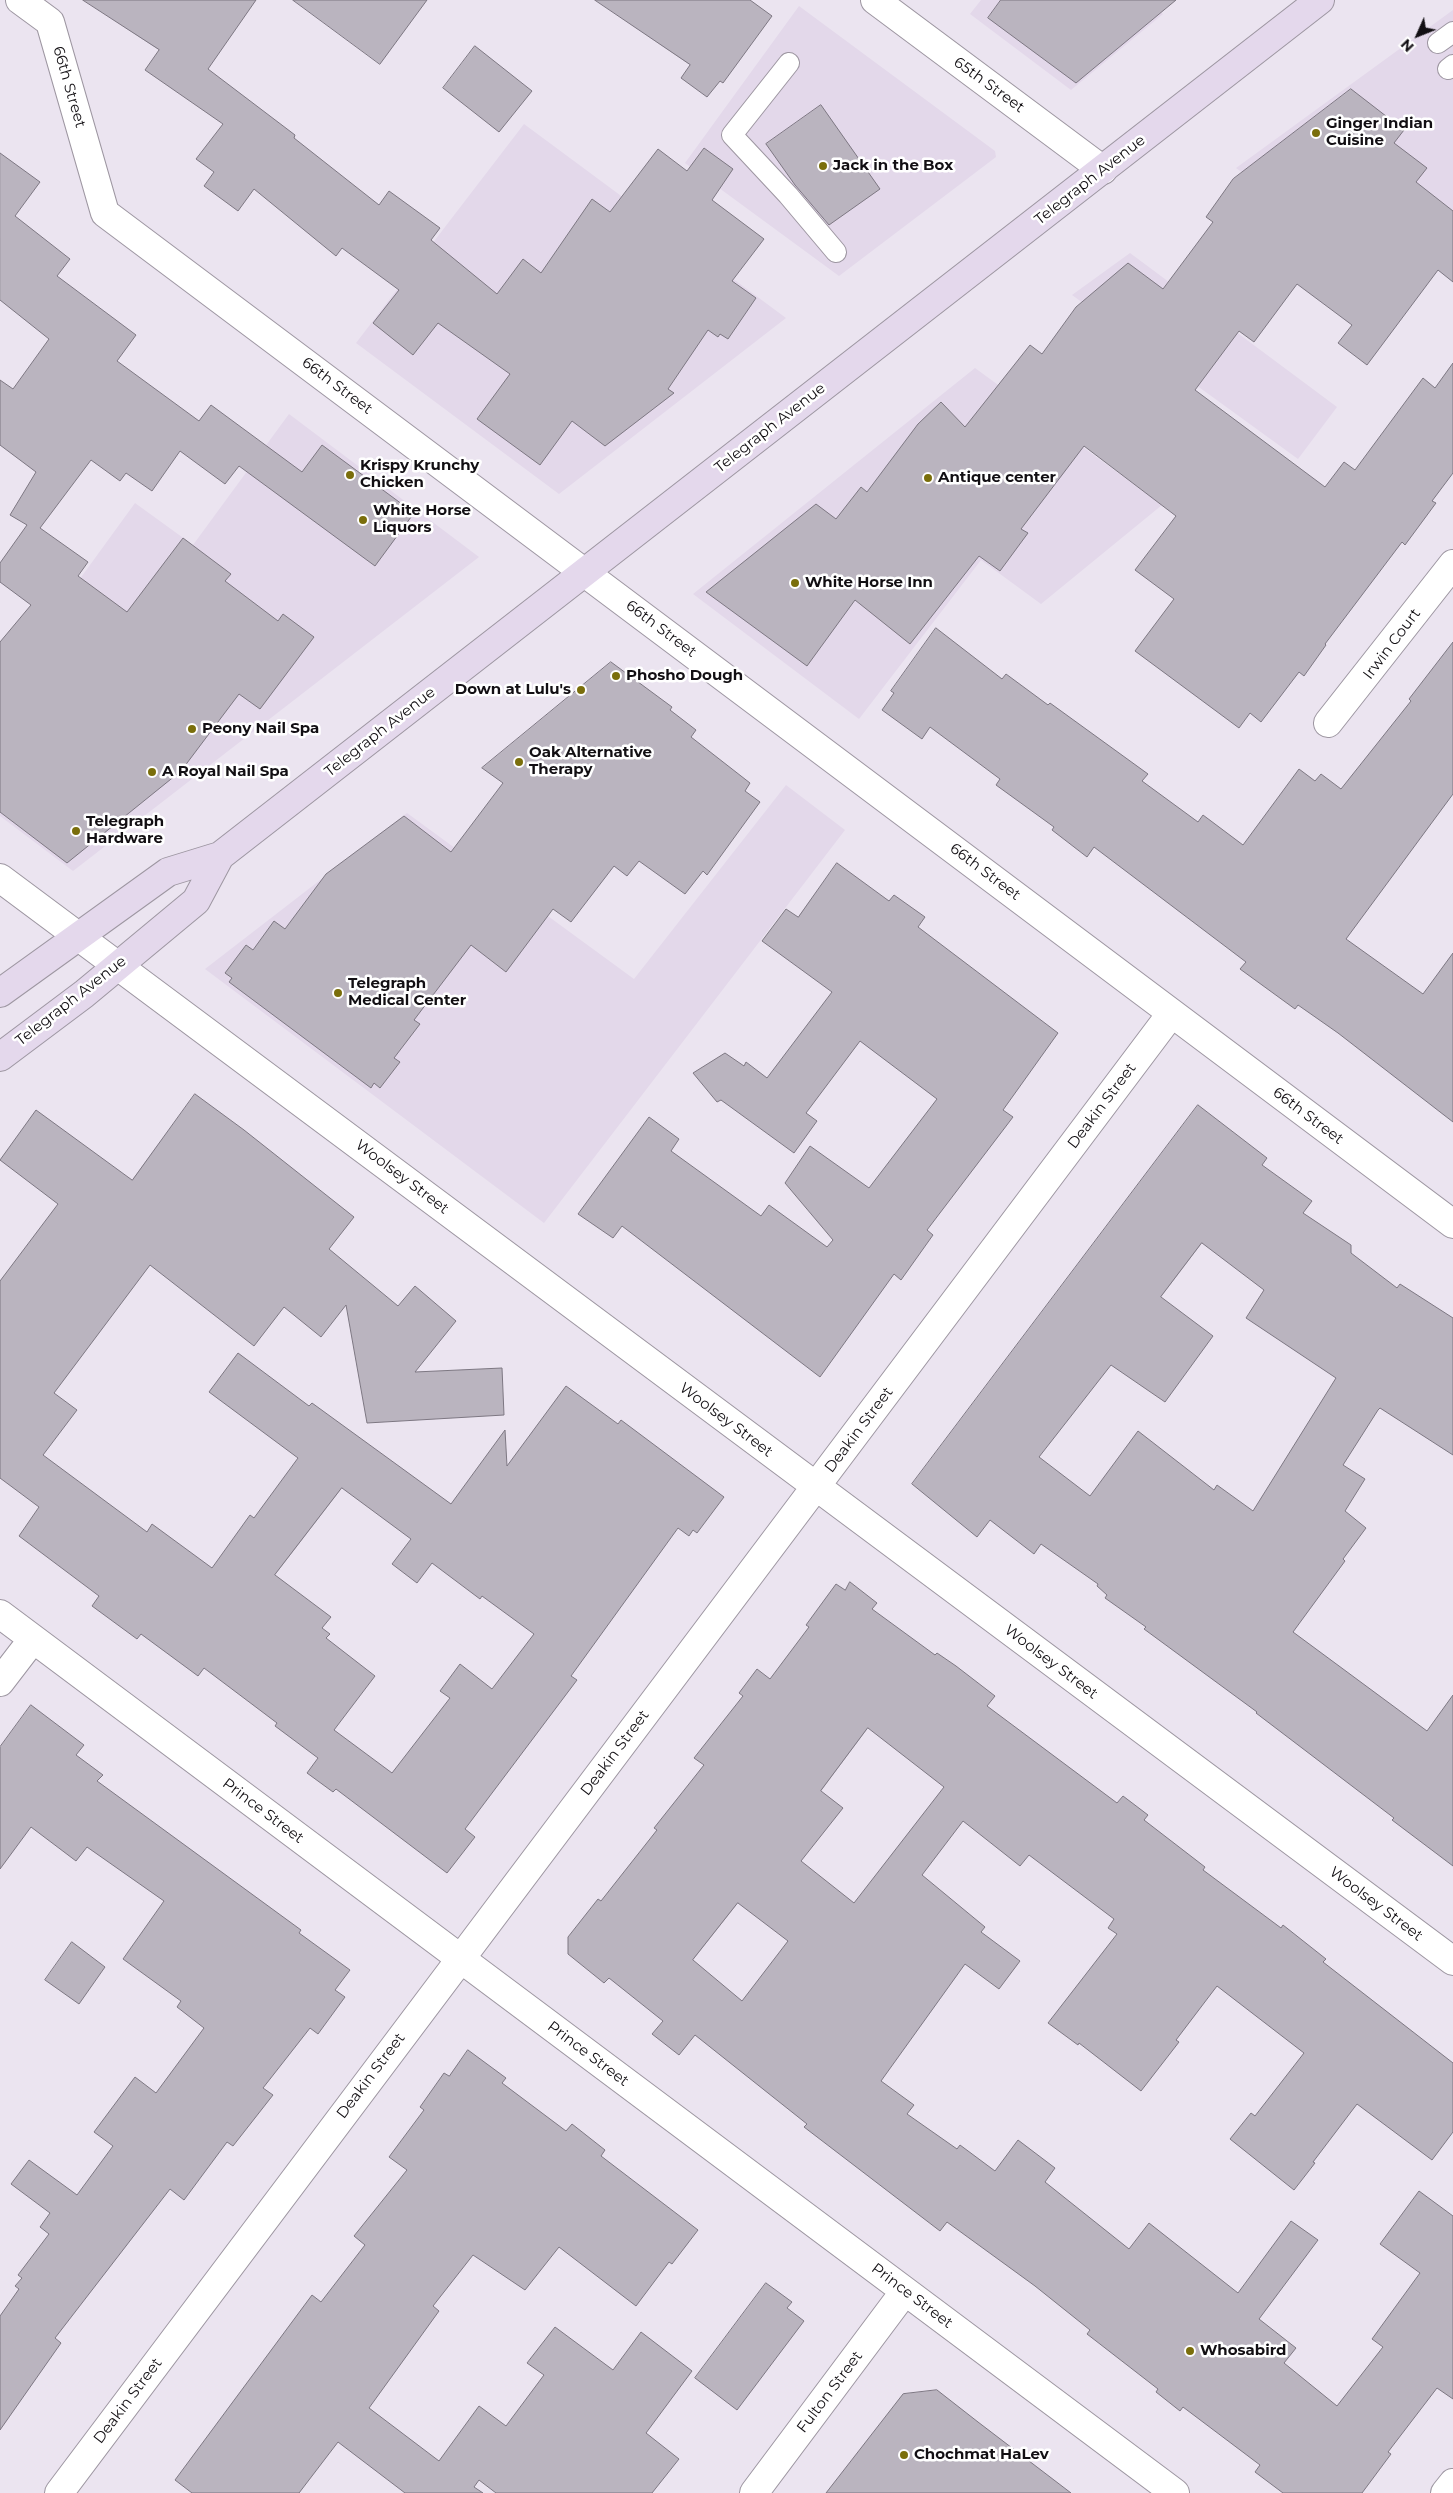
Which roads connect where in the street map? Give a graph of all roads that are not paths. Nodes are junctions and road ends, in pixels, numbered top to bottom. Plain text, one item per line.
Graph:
1 (20, 0) edge
2 (875, 0) edge
3 (1320, 0) edge
4 (789, 63) dead end
5 (1103, 170) junction
6 (836, 252) dead end
7 (1453, 564) edge
8 (584, 572) junction
9 (1328, 723) dead end
10 (220, 856) junction
11 (0, 878) edge
12 (78, 936) junction
13 (117, 966) junction
14 (0, 993) edge
15 (1171, 1014) junction
16 (0, 1057) edge
17 (1453, 1224) edge
18 (816, 1487) junction
19 (0, 1614) edge
20 (33, 1640) junction
21 (0, 1682) edge
22 (460, 1958) junction
23 (1453, 1961) edge
24 (905, 2291) junction
25 (1453, 2483) edge
26 (59, 2493) edge
27 (754, 2493) edge
28 (1175, 2493) edge
29 (1445, 2493) edge

1 - 8 street, 66th Street
2 - 5 street, 65th Street
3 - 5 main road, Telegraph Avenue
4 - 6 lane
5 - 8 main road, Telegraph Avenue
7 - 9 street, Irwin Court
8 - 10 main road, Telegraph Avenue
8 - 15 street, 66th Street
10 - 12 main road, Telegraph Avenue
10 - 13 main road, Telegraph Avenue
11 - 12 street, Woolsey Street
12 - 13 street, Woolsey Street
12 - 14 main road, Telegraph Avenue
13 - 16 main road, Telegraph Avenue
13 - 18 street, Woolsey Street
15 - 17 street, 66th Street
15 - 18 street, Deakin Street
18 - 22 street, Deakin Street
18 - 23 street, Woolsey Street
19 - 20 street, Prince Street
20 - 21 street
20 - 22 street, Prince Street
22 - 24 street, Prince Street
22 - 26 street, Deakin Street
24 - 27 street, Fulton Street
24 - 28 street, Prince Street
25 - 29 street

